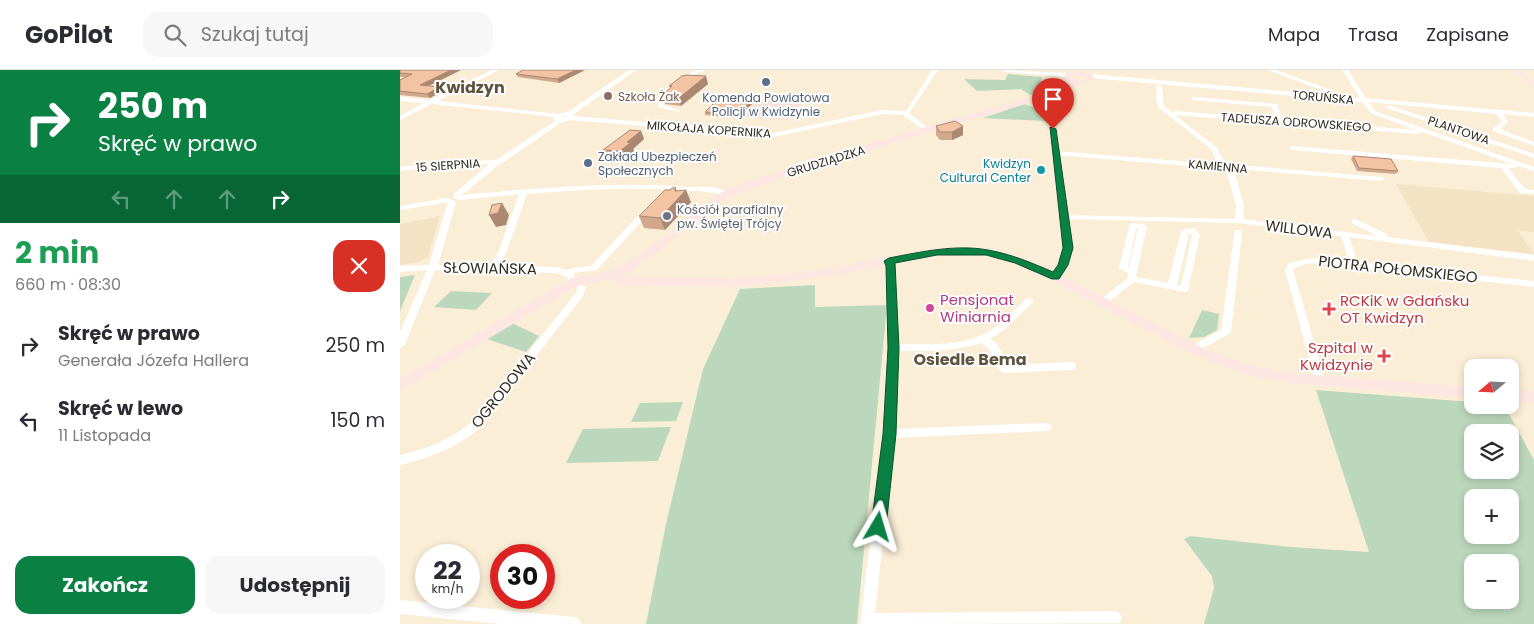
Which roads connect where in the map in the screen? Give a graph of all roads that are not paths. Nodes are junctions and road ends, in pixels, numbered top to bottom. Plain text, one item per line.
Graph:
1 (496, 70) edge
2 (633, 70) edge
3 (702, 70) edge
4 (935, 70) edge
5 (1005, 70) edge
6 (1271, 70) edge
7 (1345, 70) edge
8 (1517, 70) edge
9 (1108, 71) edge
10 (1078, 76) edge
11 (1103, 77) junction
12 (1111, 79) junction
13 (1159, 86) dead end
14 (1534, 86) edge
15 (1240, 90) junction
16 (1362, 95) junction
17 (1334, 98) junction
18 (1194, 99) dead end
19 (400, 100) edge
20 (1030, 100) junction
21 (1417, 100) dead end
22 (1367, 101) junction
23 (430, 102) junction
24 (1243, 102) junction
25 (1385, 103) junction
26 (677, 111) dead end
27 (1499, 112) junction
28 (905, 113) junction
29 (1176, 113) dead end
30 (1534, 115) edge
31 (569, 116) junction
32 (400, 118) edge
33 (559, 118) junction
34 (1280, 121) junction
35 (927, 130) junction
36 (1420, 131) junction
37 (1534, 144) edge
38 (1292, 148) dead end
39 (1056, 153) junction
40 (1534, 156) edge
41 (497, 162) junction
42 (1517, 163) junction
43 (1226, 166) junction
44 (1503, 166) junction
45 (1534, 169) edge
46 (400, 170) edge
47 (1381, 179) dead end
48 (670, 188) junction
49 (524, 191) junction
50 (1534, 192) edge
51 (726, 194) junction
52 (454, 199) junction
53 (400, 208) edge
54 (1064, 217) junction
55 (1354, 221) dead end
56 (1239, 222) junction
57 (1238, 232) dead end
58 (1344, 234) junction
59 (1391, 240) junction
60 (1534, 258) edge
61 (889, 261) junction
62 (1354, 263) junction
63 (432, 267) junction
64 (492, 268) junction
65 (400, 269) edge
66 (615, 273) junction
67 (1132, 275) junction
68 (1055, 277) junction
69 (574, 281) junction
70 (1534, 284) edge
71 (1172, 286) junction
72 (1029, 301) dead end
73 (1104, 302) junction
74 (982, 338) junction
75 (400, 344) edge
76 (893, 348) junction
77 (1196, 350) junction
78 (1071, 366) dead end
79 (1320, 380) junction
80 (404, 381) edge
81 (1464, 392) edge
82 (1519, 396) edge
83 (1534, 397) edge
84 (1046, 427) dead end
85 (889, 434) junction
86 (400, 460) edge
87 (400, 607) edge
88 (1115, 618) dead end
89 (867, 622) edge
90 (574, 624) edge

1 - 23 street
2 - 31 street
3 - 26 street
4 - 28 street
5 - 10 street
6 - 17 street
7 - 16 street
8 - 14 street
9 - 11 street
10 - 11 street, TORUŃSKA
10 - 12 street, TORUŃSKA
10 - 20 street, GRUDZIĄDZKA
11 - 12 street, TORUŃSKA
12 - 15 street, TORUŃSKA
13 - 43 street
15 - 17 street, TORUŃSKA
15 - 24 street
16 - 21 street
16 - 22 street
17 - 22 street, TORUŃSKA
18 - 24 street
19 - 23 street
20 - 35 street, GRUDZIĄDZKA
20 - 39 street
22 - 25 street, TORUŃSKA
22 - 36 street
23 - 32 street
23 - 33 street
24 - 34 street
25 - 27 street, TORUŃSKA
25 - 40 street, PLANTOWA
27 - 30 street, TORUŃSKA
27 - 37 street
28 - 31 street, MIKOŁAJA KOPERNIKA
28 - 35 street
29 - 34 street, TADEUSZA ODROWSKIEGO
31 - 33 street
33 - 41 street
34 - 36 street, TADEUSZA ODROWSKIEGO
35 - 51 street, GRUDZIĄDZKA
36 - 42 street
38 - 44 street
39 - 43 street, KAMIENNA
39 - 54 street
41 - 46 street, 15 SIERPNIA
41 - 52 street
42 - 44 street
42 - 45 street
43 - 47 street, KAMIENNA
43 - 56 street
44 - 50 street
48 - 49 street
48 - 51 street
48 - 69 street, SŁOWIAŃSKA
49 - 52 street
49 - 64 street
51 - 66 street, GRUDZIĄDZKA
52 - 53 street
52 - 63 street
54 - 56 street, WILLOWA
54 - 68 street
55 - 59 street
56 - 58 street, WILLOWA
57 - 77 street
58 - 59 street, WILLOWA
58 - 62 street
59 - 60 street, WILLOWA
61 - 66 street
61 - 68 street
61 - 76 street
62 - 70 street, PIOTRA POŁOMSKIEGO
62 - 79 street, PIOTRA POŁOMSKIEGO
63 - 64 street, SŁOWIAŃSKA
63 - 65 street, SŁOWIAŃSKA
63 - 75 street
64 - 69 street, SŁOWIAŃSKA
66 - 69 street, GRUDZIĄDZKA
67 - 67 street
67 - 71 street
67 - 73 street
68 - 73 street
69 - 80 street, GRUDZIĄDZKA
69 - 86 street, OGRODOWA
71 - 71 street
72 - 74 street
73 - 77 street
74 - 76 street
74 - 78 street
76 - 85 street
77 - 79 street
79 - 81 street
82 - 83 street
84 - 85 street
85 - 89 street
87 - 90 street
88 - 89 street

